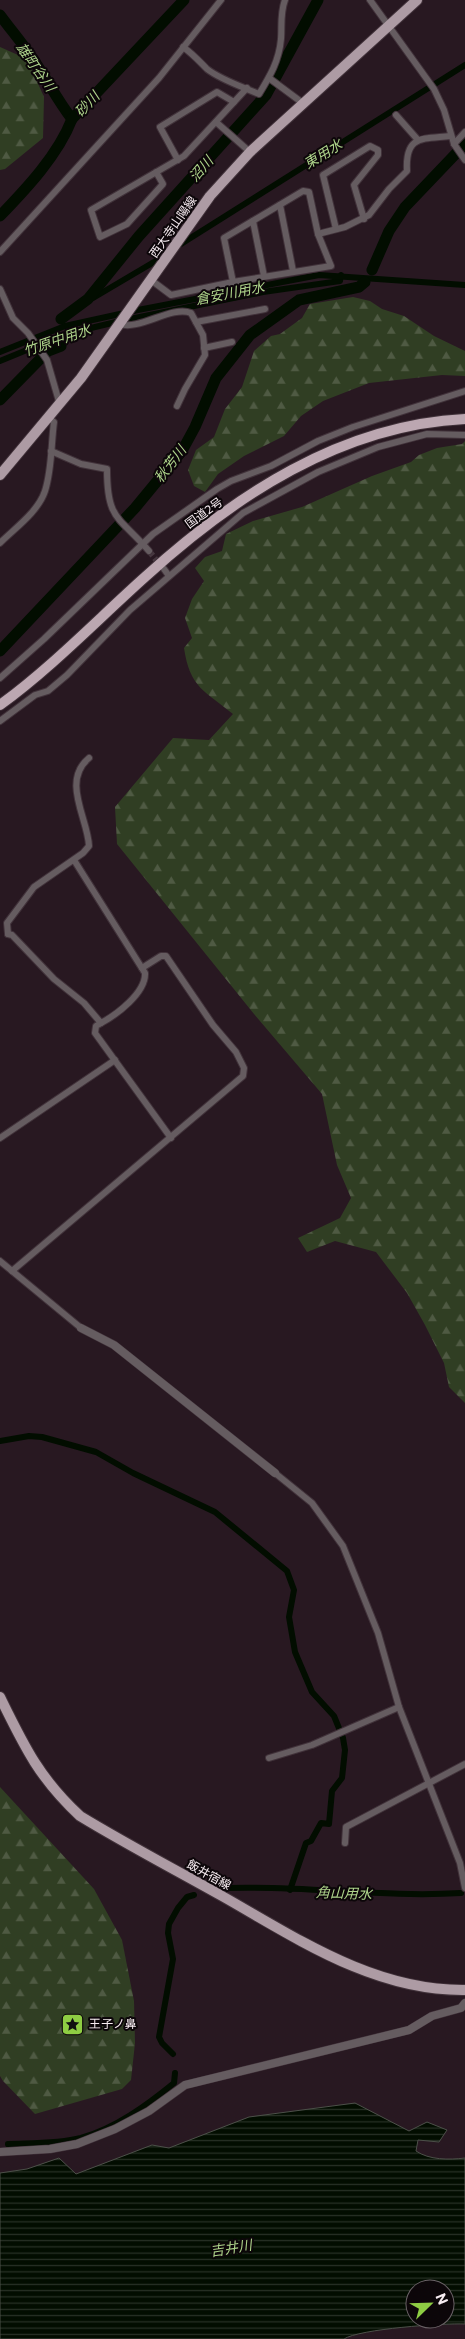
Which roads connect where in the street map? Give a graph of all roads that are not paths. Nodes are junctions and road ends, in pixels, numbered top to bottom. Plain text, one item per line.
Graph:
1 (221, 0) edge
2 (285, 0) edge
3 (370, 0) edge
4 (417, 0) edge
5 (389, 25) junction
6 (183, 47) junction
7 (269, 78) junction
8 (247, 88) junction
9 (234, 102) junction
10 (304, 104) junction
11 (396, 115) dead end
12 (216, 122) junction
13 (465, 132) edge
14 (450, 136) junction
15 (418, 140) junction
16 (455, 146) junction
17 (250, 152) junction
18 (463, 158) edge
19 (178, 160) junction
20 (156, 172) junction
21 (280, 205) junction
22 (364, 219) junction
23 (253, 221) junction
24 (336, 229) junction
25 (318, 234) junction
26 (0, 252) edge
27 (293, 271) junction
28 (264, 276) junction
29 (151, 280) junction
30 (233, 282) junction
31 (0, 289) edge
32 (265, 308) dead end
33 (121, 321) junction
34 (196, 322) junction
35 (232, 342) dead end
36 (204, 348) junction
37 (465, 391) edge
38 (60, 404) junction
39 (177, 406) dead end
40 (49, 418) junction
41 (465, 419) edge
42 (465, 435) edge
43 (51, 451) junction
44 (0, 475) edge
45 (0, 543) edge
46 (143, 544) junction
47 (149, 551) tunnel mouth
48 (164, 569) tunnel mouth
49 (169, 576) junction
50 (0, 678) edge
51 (0, 705) edge
52 (0, 721) edge
53 (89, 758) dead end
54 (74, 860) junction
55 (8, 934) junction
56 (0, 939) edge
57 (142, 968) junction
58 (101, 1023) junction
59 (115, 1060) junction
60 (0, 1138) edge
61 (171, 1138) junction
62 (0, 1261) edge
63 (12, 1271) junction
64 (80, 1328) joint
65 (275, 1473) joint
66 (0, 1697) edge
67 (399, 1707) junction
68 (269, 1758) dead end
69 (465, 1764) edge
70 (428, 1783) junction
71 (345, 1843) dead end
72 (465, 1888) edge
73 (465, 1990) edge
74 (465, 2003) edge
75 (0, 2152) edge

1 - 6 street
2 - 7 street
3 - 5 street
4 - 5 main road, 西大寺山陽線
5 - 10 main road, 西大寺山陽線
5 - 14 street
6 - 8 street
6 - 26 street
7 - 8 street
7 - 10 street
8 - 9 street
9 - 12 street
9 - 19 street
10 - 17 main road, 西大寺山陽線
11 - 15 street
12 - 17 street
12 - 19 street
13 - 16 street
14 - 15 street
14 - 16 street
15 - 22 street
16 - 18 street
17 - 29 main road, 西大寺山陽線
19 - 20 street
20 - 20 street
21 - 23 street
21 - 25 street
21 - 27 street
22 - 24 street
22 - 24 street
23 - 28 street
23 - 30 street
24 - 25 street
25 - 27 street
27 - 28 street
28 - 30 street
29 - 30 street
29 - 33 main road, 西大寺山陽線
31 - 38 street
32 - 34 street
33 - 34 street
33 - 38 main road, 西大寺山陽線
34 - 36 street
35 - 36 street
36 - 39 street
37 - 46 street
38 - 40 main road, 西大寺山陽線
40 - 43 street
40 - 44 main road, 西大寺山陽線
41 - 51 highway, 国道2号
42 - 49 street
43 - 45 street
43 - 46 street
46 - 47 street
46 - 50 street
48 - 49 street
49 - 52 street
53 - 54 street
54 - 55 street
54 - 57 street
55 - 56 street
55 - 58 street
57 - 58 street
57 - 61 street
58 - 59 street
59 - 60 street
59 - 61 street
61 - 63 street
62 - 63 street
63 - 64 street
64 - 65 street
65 - 67 street
66 - 73 main road, 飯井宿線
67 - 68 street
67 - 70 street
69 - 70 street
70 - 71 street
70 - 72 street
74 - 75 street

